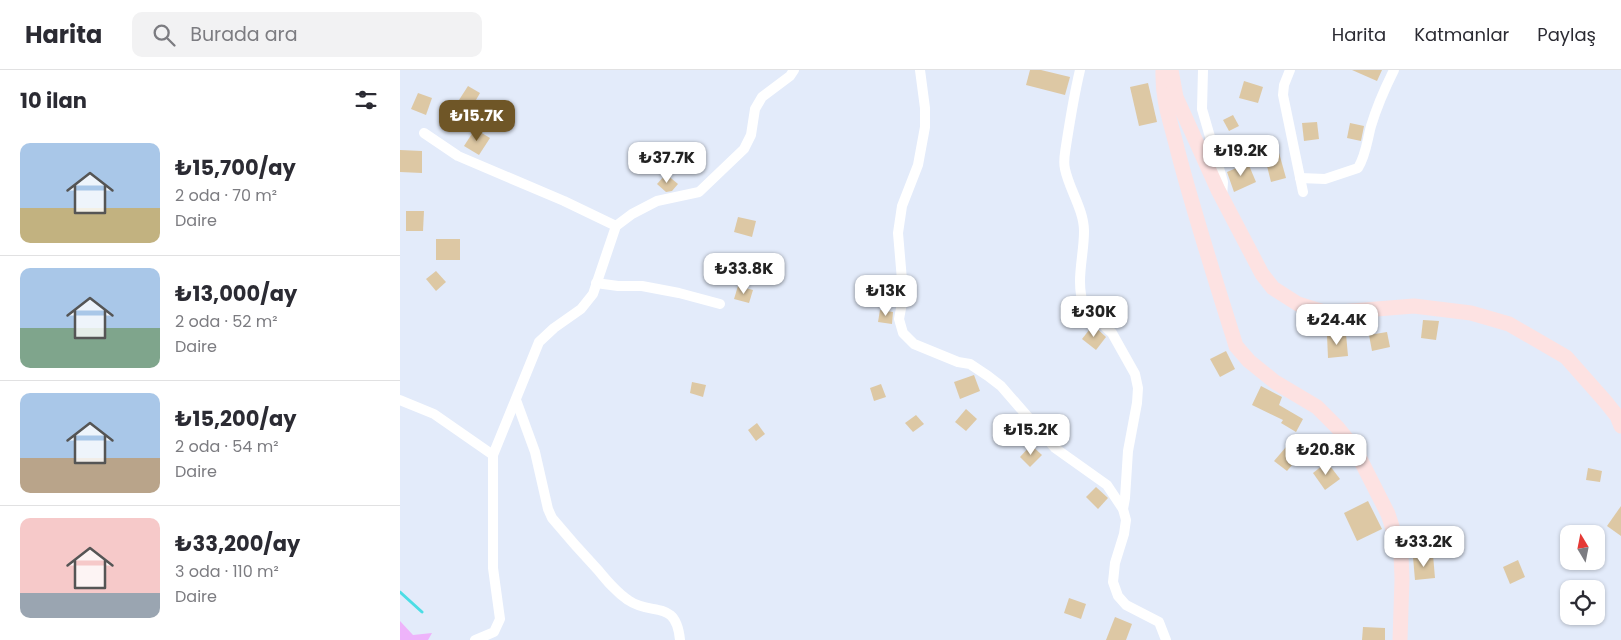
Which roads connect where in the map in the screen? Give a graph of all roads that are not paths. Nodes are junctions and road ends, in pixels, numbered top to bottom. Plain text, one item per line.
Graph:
1 (794, 70) edge
2 (920, 70) edge
3 (1080, 70) edge
4 (1163, 70) edge
5 (1171, 70) edge
6 (1203, 70) edge
7 (1290, 70) edge
8 (1394, 70) edge
9 (424, 133) dead end
10 (1300, 178) junction
11 (1303, 192) dead end
12 (1222, 198) junction
13 (616, 226) junction
14 (596, 283) junction
15 (720, 304) dead end
16 (400, 400) edge
17 (516, 400) junction
18 (1621, 426) edge
19 (493, 455) junction
20 (1123, 509) junction
21 (475, 640) edge
22 (680, 640) edge
23 (1166, 640) edge
24 (1400, 640) edge

1 - 13 street
2 - 20 street
3 - 20 street
4 - 24 street
5 - 12 street
6 - 12 street
7 - 10 street
8 - 10 street
9 - 13 street
10 - 11 street
12 - 18 street
13 - 14 street
14 - 15 street
14 - 17 street
16 - 19 street
17 - 19 street
17 - 22 street
19 - 21 street
20 - 23 street

